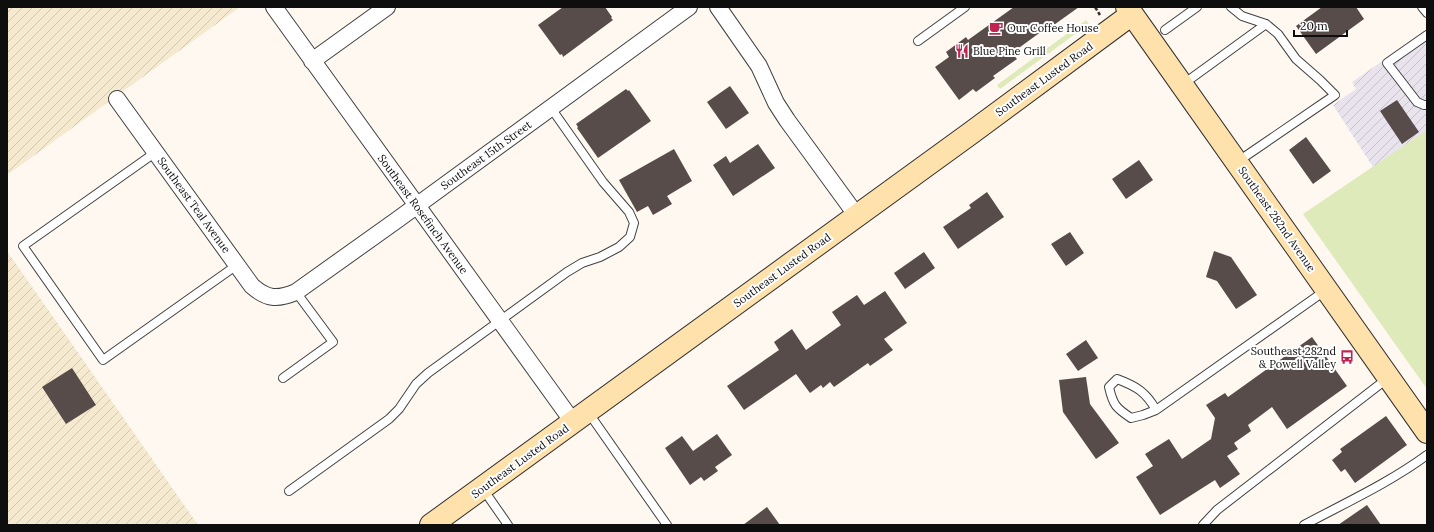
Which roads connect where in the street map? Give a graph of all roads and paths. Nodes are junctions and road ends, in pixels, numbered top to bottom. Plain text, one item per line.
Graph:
1 (274, 7) edge
2 (387, 7) edge
3 (689, 7) edge
4 (718, 7) edge
5 (965, 7) edge
6 (1197, 7) edge
7 (1231, 7) edge
8 (1422, 7) edge
9 (1130, 10) edge
10 (1427, 13) edge
11 (1266, 24) junction
12 (1165, 30) dead end
13 (1427, 35) edge
14 (918, 41) dead end
15 (312, 61) junction
16 (1182, 85) junction
17 (117, 99) dead end
18 (1427, 104) edge
19 (551, 108) junction
20 (156, 152) junction
21 (1237, 162) junction
22 (417, 205) junction
23 (857, 216) junction
24 (237, 265) junction
25 (1327, 290) junction
26 (296, 292) junction
27 (279, 297) joint
28 (500, 321) junction
29 (283, 378) dead end
30 (1389, 378) junction
31 (1156, 410) junction
32 (581, 417) junction
33 (1427, 432) edge
34 (1427, 455) edge
35 (482, 488) junction
36 (289, 491) dead end
37 (431, 525) edge
38 (508, 525) edge
39 (667, 525) edge
40 (1203, 525) edge
41 (1304, 525) edge

1 - 15 street, Southeast Rosefinch Avenue
2 - 15 street
3 - 19 street, Southeast 15th Street
4 - 23 street
5 - 14 lane
6 - 12 lane
7 - 11 lane
8 - 10 lane
9 - 16 main road, Southeast 282nd Avenue
9 - 23 main road, Southeast Lusted Road
11 - 16 lane
11 - 21 lane
13 - 18 lane
15 - 22 street, Southeast Rosefinch Avenue
16 - 21 main road, Southeast 282nd Avenue
17 - 20 street, Southeast Teal Avenue
19 - 22 street, Southeast 15th Street
19 - 28 lane
20 - 24 street, Southeast Teal Avenue
20 - 24 lane
21 - 25 main road, Southeast 282nd Avenue
22 - 26 street, Southeast 15th Street
22 - 28 street, Southeast Rosefinch Avenue
23 - 32 main road, Southeast Lusted Road
24 - 27 street, Southeast Teal Avenue
25 - 30 main road, Southeast 282nd Avenue
25 - 31 lane
26 - 27 street, Southeast 15th Street
26 - 29 lane
28 - 32 street, Southeast Rosefinch Avenue
28 - 36 lane
30 - 33 main road, Southeast 282nd Avenue
30 - 40 lane
31 - 31 lane
32 - 35 main road, Southeast Lusted Road
32 - 39 lane
34 - 41 lane
35 - 37 main road, Southeast Lusted Road
35 - 38 lane

